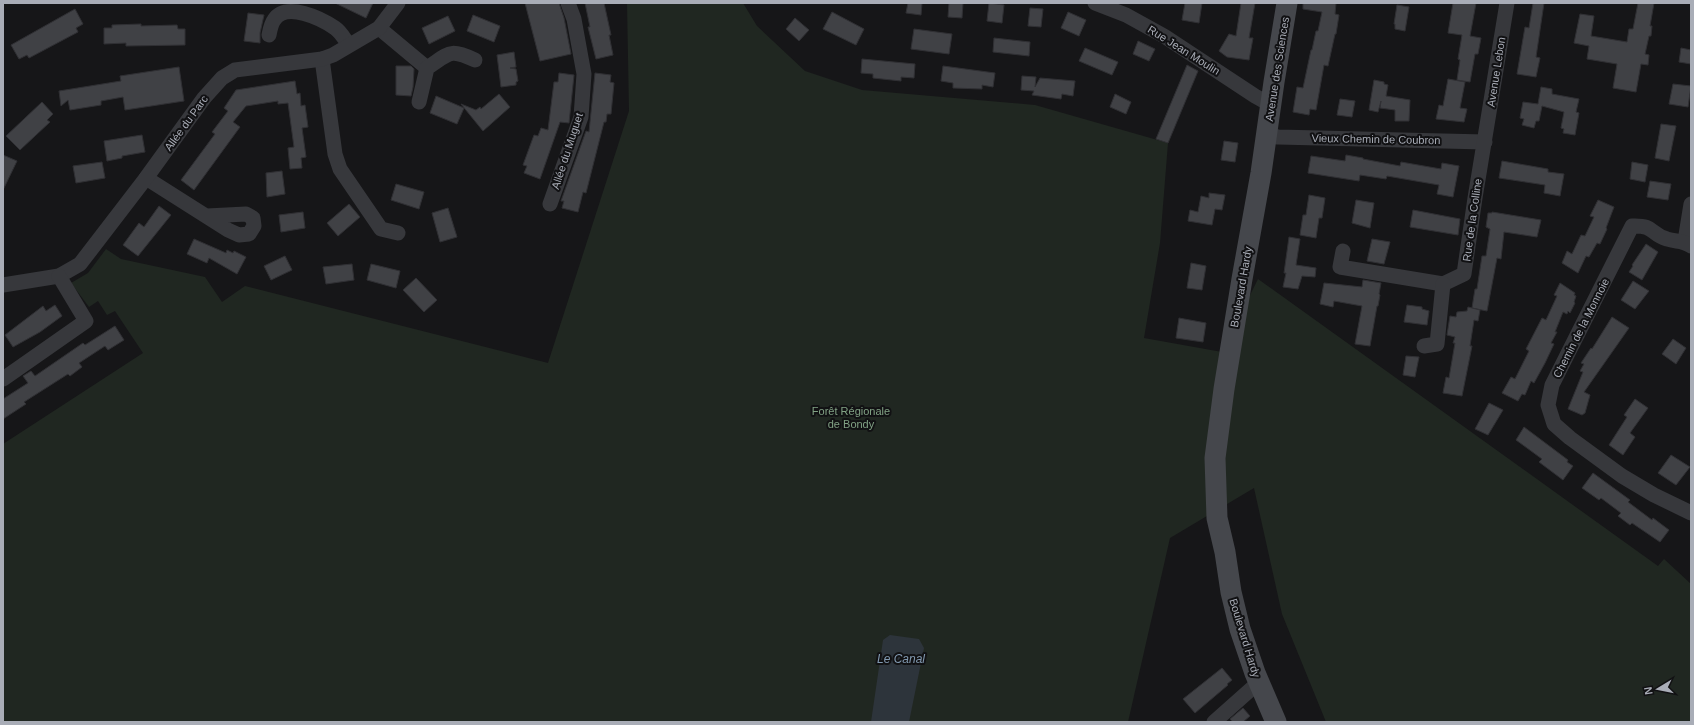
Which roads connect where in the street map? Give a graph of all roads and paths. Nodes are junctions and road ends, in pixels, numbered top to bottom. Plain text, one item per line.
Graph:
1 (398, 3) edge
2 (568, 3) edge
3 (1095, 3) edge
4 (1287, 3) edge
5 (1507, 3) edge
6 (379, 28) junction
7 (269, 35) dead end
8 (349, 45) junction
9 (322, 59) junction
10 (475, 60) dead end
11 (427, 68) junction
12 (419, 102) dead end
13 (1271, 105) junction
14 (1267, 135) junction
15 (1485, 142) junction
16 (146, 178) junction
17 (550, 204) dead end
18 (1691, 204) edge
19 (207, 216) dead end
20 (398, 233) dead end
21 (1688, 243) edge
22 (1343, 251) dead end
23 (59, 276) junction
24 (1442, 284) junction
25 (3, 285) edge
26 (1424, 346) dead end
27 (3, 379) edge
28 (1691, 513) edge
29 (1258, 682) junction
30 (1214, 722) edge
31 (1276, 722) edge

1 - 6 street, Allée du Parc
2 - 17 street, Allée du Muguet
3 - 13 street, Rue Jean Moulin
4 - 13 street, Avenue des Sciences
5 - 15 street, Avenue Lebon
6 - 8 street, Allée du Parc
6 - 11 street
7 - 8 street
8 - 9 street, Allée du Parc
9 - 16 street, Allée du Parc
9 - 20 street
10 - 11 street
11 - 12 street
13 - 14 street, Avenue des Sciences
14 - 15 street, Vieux Chemin de Coubron
14 - 29 street, Boulevard Hardy
15 - 24 street, Rue de la Colline
16 - 19 street
16 - 23 street, Allée du Parc
18 - 21 street
21 - 28 street, Chemin de la Monnoie
22 - 24 street
23 - 25 street, Allée du Parc
23 - 27 street
24 - 26 street
29 - 30 street
29 - 31 street, Boulevard Hardy

